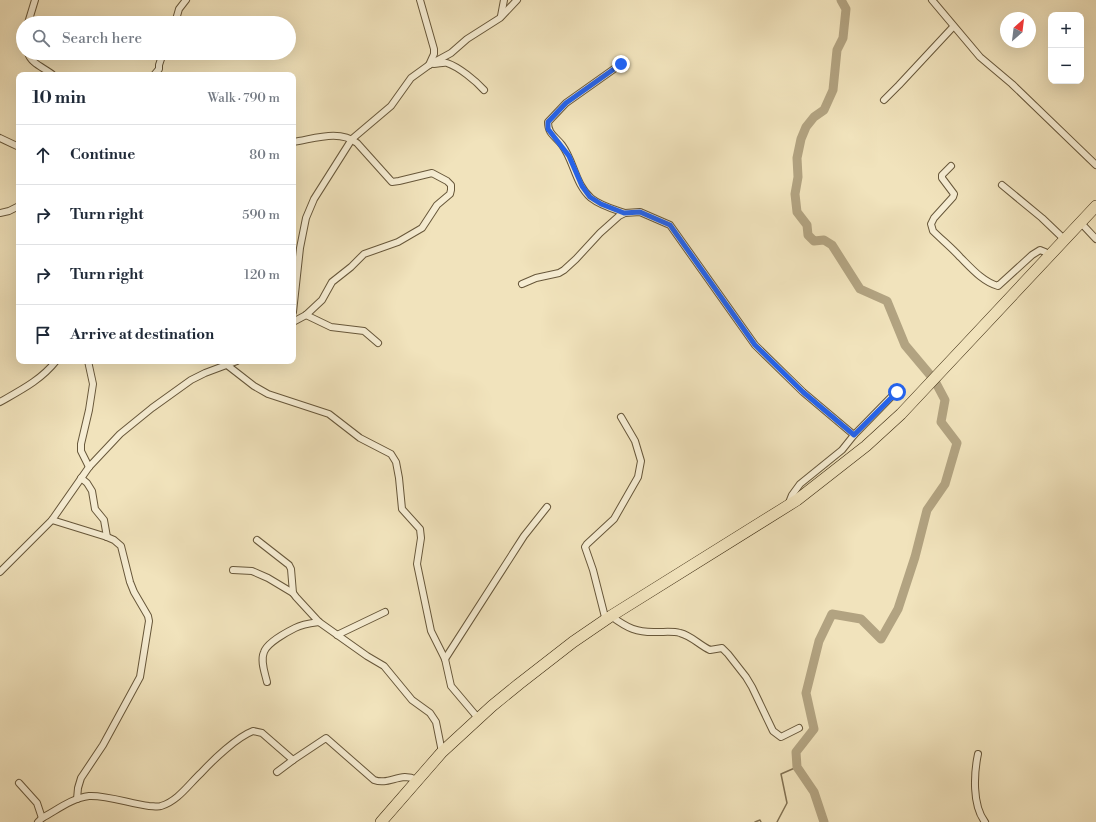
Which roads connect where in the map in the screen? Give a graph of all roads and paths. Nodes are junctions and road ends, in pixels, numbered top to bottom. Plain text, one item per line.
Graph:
1 (35, 0) edge
2 (186, 0) edge
3 (420, 0) edge
4 (504, 0) edge
5 (518, 0) edge
6 (934, 1) edge
7 (30, 16) edge
8 (176, 16) edge
9 (500, 18) junction
10 (954, 27) junction
11 (33, 60) edge
12 (161, 60) edge
13 (621, 64) dead end
14 (429, 65) junction
15 (49, 72) edge
16 (156, 72) edge
17 (484, 90) dead end
18 (884, 100) dead end
19 (0, 138) edge
20 (352, 139) junction
21 (296, 142) edge
22 (16, 146) edge
23 (1096, 165) edge
24 (951, 166) dead end
25 (1002, 185) dead end
26 (1096, 206) edge
27 (16, 208) edge
28 (0, 213) edge
29 (624, 213) junction
30 (1081, 223) junction
31 (1096, 239) edge
32 (1065, 240) junction
33 (1049, 256) junction
34 (522, 284) dead end
35 (296, 285) edge
36 (306, 315) junction
37 (296, 320) edge
38 (378, 343) dead end
39 (54, 364) edge
40 (89, 364) edge
41 (227, 365) joint
42 (897, 392) dead end
43 (0, 402) edge
44 (621, 417) dead end
45 (854, 435) junction
46 (89, 467) junction
47 (81, 478) junction
48 (788, 505) junction
49 (547, 508) dead end
50 (52, 520) junction
51 (107, 537) junction
52 (257, 540) dead end
53 (233, 570) dead end
54 (0, 572) edge
55 (293, 593) junction
56 (385, 612) dead end
57 (608, 618) junction
58 (320, 622) junction
59 (337, 635) junction
60 (445, 659) junction
61 (268, 682) dead end
62 (478, 718) junction
63 (799, 728) dead end
64 (442, 752) junction
65 (978, 754) dead end
66 (293, 760) junction
67 (277, 772) dead end
68 (417, 780) junction
69 (18, 783) dead end
70 (77, 798) junction
71 (40, 820) edge
72 (381, 822) edge
73 (985, 822) edge

1 - 7 street
2 - 8 street
3 - 14 street
4 - 9 street
5 - 9 street
6 - 10 street
9 - 14 street
10 - 18 street
10 - 23 street
11 - 15 street
12 - 16 street
13 - 29 street
14 - 17 street
14 - 20 street
19 - 22 street
20 - 21 street
20 - 35 street
20 - 36 street
24 - 33 street
25 - 32 street
26 - 30 highway
27 - 28 street
29 - 34 street
29 - 45 street
30 - 31 street
30 - 32 highway
32 - 33 highway
33 - 48 highway
36 - 37 street
36 - 38 street
39 - 43 street
40 - 46 street
41 - 46 street
41 - 60 street
42 - 45 street
44 - 57 street
45 - 48 street
46 - 47 street
47 - 50 street
47 - 51 street
48 - 57 highway
49 - 60 street
50 - 51 street
50 - 54 street
51 - 70 street
52 - 55 street
53 - 55 street
55 - 58 street
56 - 59 street
57 - 62 highway
57 - 63 street
58 - 59 street
58 - 61 street
59 - 64 street
60 - 62 street
62 - 64 highway
64 - 68 highway
65 - 73 street
66 - 67 street
66 - 68 street
66 - 70 street
68 - 72 highway
69 - 71 street
70 - 71 street

